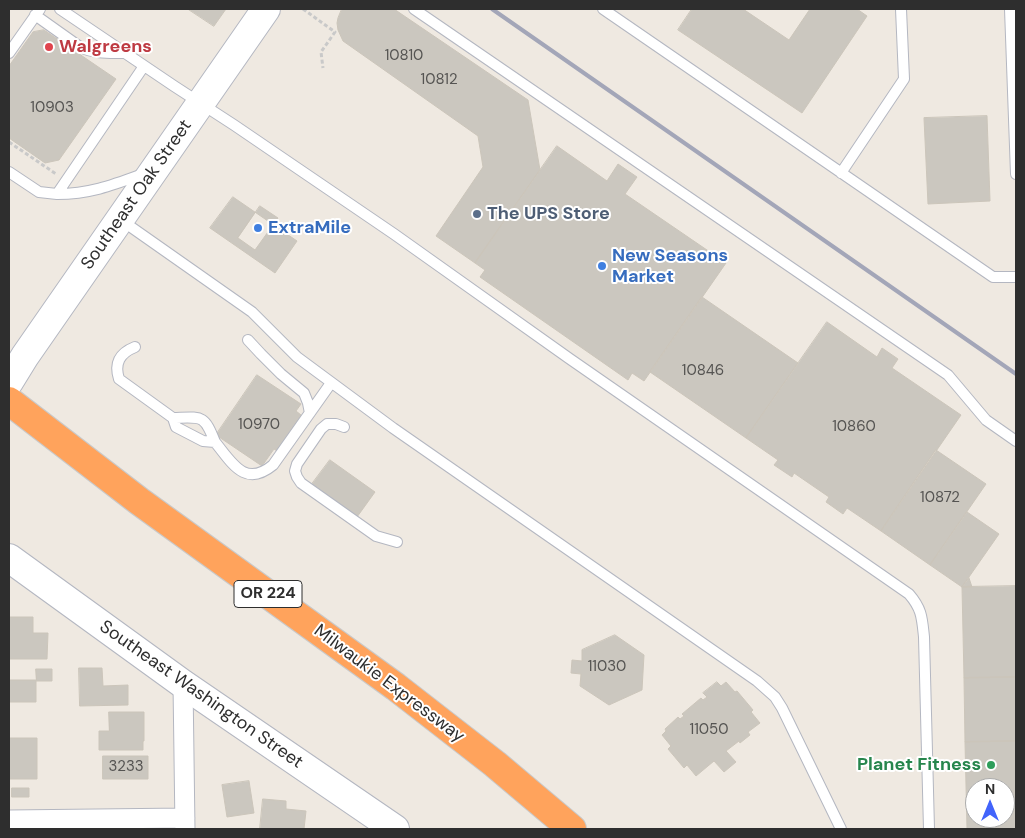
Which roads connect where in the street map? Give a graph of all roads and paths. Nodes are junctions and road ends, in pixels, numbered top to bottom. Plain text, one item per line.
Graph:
1 (60, 9) edge
2 (266, 9) edge
3 (303, 9) edge
4 (414, 9) edge
5 (603, 9) edge
6 (901, 9) edge
7 (1010, 9) edge
8 (37, 12) edge
9 (9, 53) edge
10 (125, 53) junction
11 (144, 66) junction
12 (323, 68) dead end
13 (201, 104) junction
14 (9, 142) edge
15 (154, 170) junction
16 (9, 172) edge
17 (841, 173) junction
18 (1016, 174) edge
19 (66, 180) junction
20 (57, 194) junction
21 (120, 219) junction
22 (1016, 277) edge
23 (248, 340) dead end
24 (136, 347) dead end
25 (9, 382) edge
26 (331, 383) junction
27 (9, 401) edge
28 (310, 413) junction
29 (173, 418) junction
30 (344, 427) dead end
31 (1016, 441) edge
32 (215, 442) junction
33 (397, 542) dead end
34 (9, 558) edge
35 (183, 684) junction
36 (9, 820) edge
37 (185, 824) edge
38 (395, 829) edge
39 (572, 829) edge
40 (840, 829) edge
41 (929, 829) edge

1 - 10 lane
2 - 13 street, Southeast Oak Street
3 - 12 path
4 - 31 lane
5 - 17 lane
6 - 17 lane
7 - 18 lane
8 - 9 lane
8 - 10 lane
10 - 11 lane
11 - 13 lane
11 - 19 lane
13 - 15 street, Southeast Oak Street
13 - 41 lane
14 - 19 path
15 - 20 lane
15 - 21 street, Southeast Oak Street
16 - 20 lane
17 - 22 lane
19 - 20 lane
21 - 25 street, Southeast Oak Street
21 - 26 lane
23 - 28 lane
24 - 29 lane
26 - 28 lane
26 - 40 lane
27 - 39 highway, Milwaukie Expressway / OR 224
28 - 32 lane
29 - 32 lane
29 - 32 lane
30 - 33 lane
34 - 35 street, Southeast Washington Street
35 - 37 street
35 - 38 street, Southeast Washington Street
36 - 37 street

